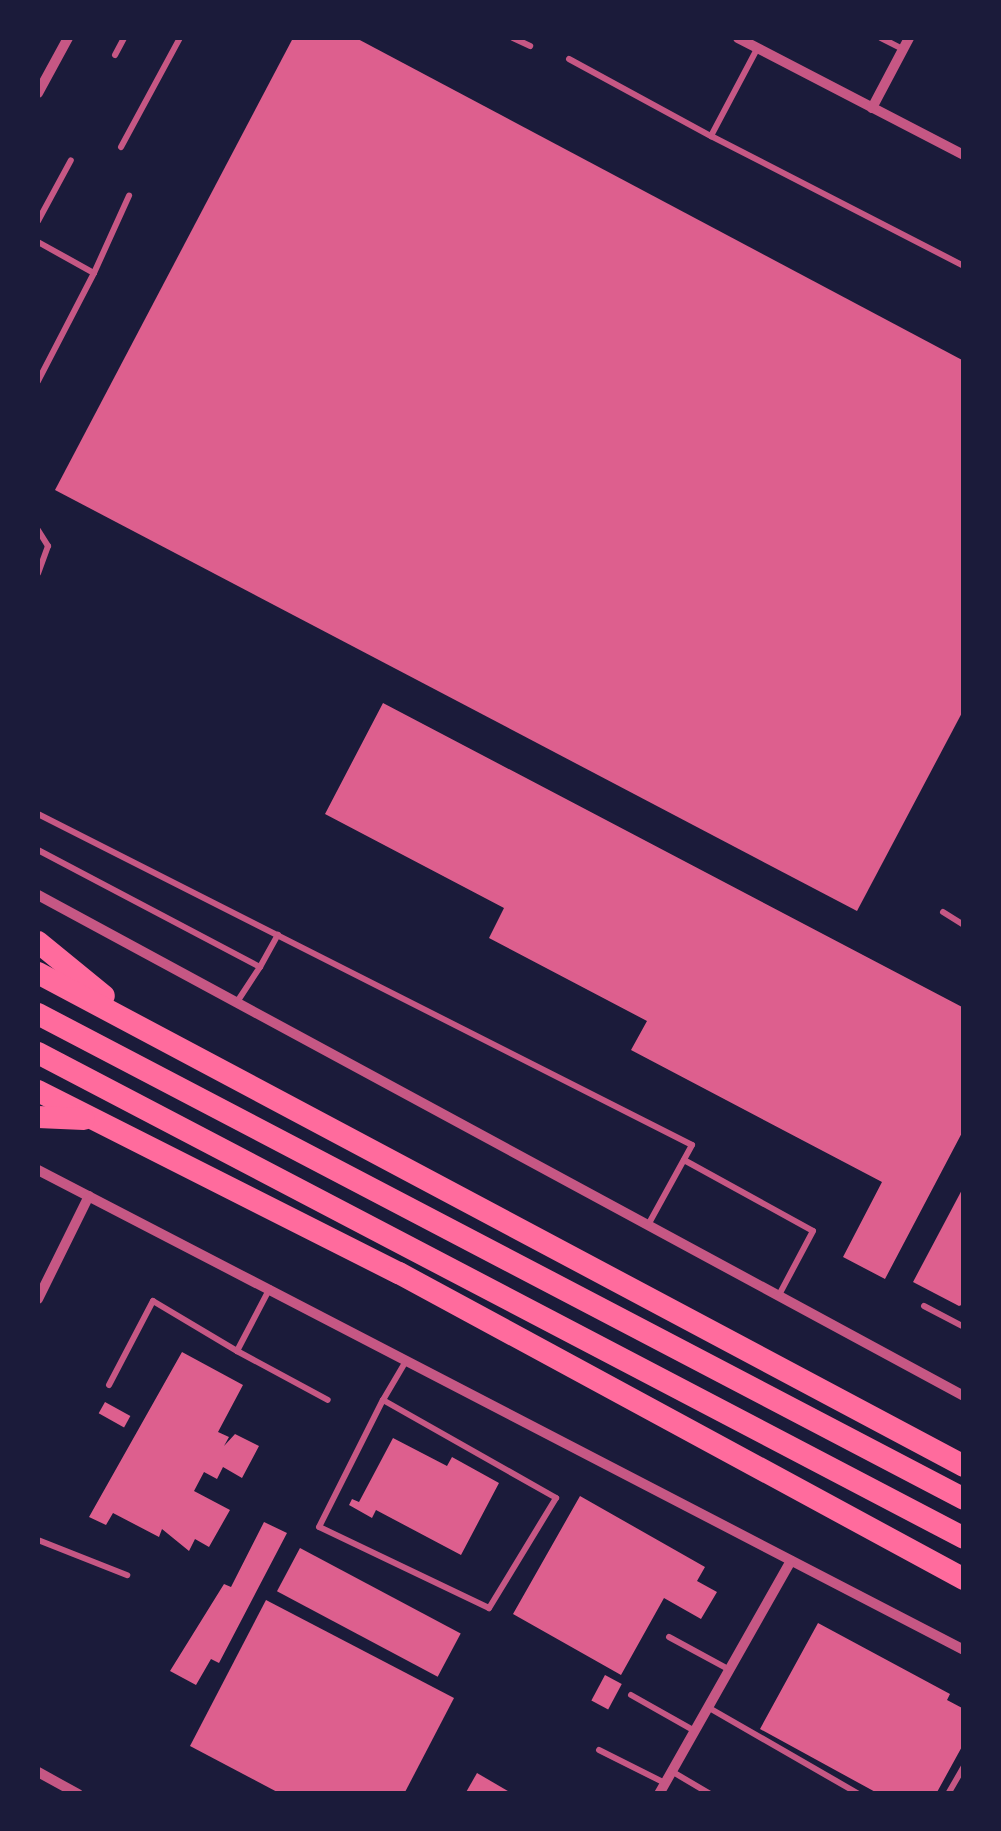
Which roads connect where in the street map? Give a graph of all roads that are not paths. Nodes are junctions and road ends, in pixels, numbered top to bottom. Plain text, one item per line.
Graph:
1 (68, 38) edge
2 (124, 38) edge
3 (180, 38) edge
4 (514, 38) edge
5 (738, 38) edge
6 (881, 38) edge
7 (909, 38) edge
8 (530, 46) dead end
9 (757, 48) junction
10 (903, 49) junction
11 (115, 55) dead end
12 (568, 60) dead end
13 (38, 93) edge
14 (872, 108) junction
15 (710, 136) junction
16 (120, 147) dead end
17 (964, 156) edge
18 (71, 160) dead end
19 (128, 196) dead end
20 (38, 222) edge
21 (38, 242) edge
22 (964, 266) edge
23 (94, 272) junction
24 (38, 380) edge
25 (38, 530) edge
26 (38, 573) edge
27 (38, 814) edge
28 (38, 850) edge
29 (38, 895) edge
30 (943, 912) dead end
31 (964, 925) edge
32 (278, 935) junction
33 (38, 942) edge
34 (260, 967) junction
35 (38, 972) edge
36 (236, 1003) junction
37 (38, 1014) edge
38 (142, 1026) junction
39 (38, 1053) edge
40 (38, 1091) edge
41 (38, 1117) edge
42 (90, 1119) junction
43 (684, 1160) junction
44 (38, 1170) edge
45 (90, 1196) junction
46 (647, 1226) junction
47 (271, 1287) junction
48 (777, 1297) junction
49 (38, 1299) edge
50 (924, 1306) dead end
51 (964, 1327) edge
52 (237, 1350) junction
53 (408, 1358) junction
54 (109, 1384) dead end
55 (964, 1396) edge
56 (328, 1400) dead end
57 (383, 1400) junction
58 (964, 1466) edge
59 (964, 1499) edge
60 (964, 1538) edge
61 (38, 1540) edge
62 (791, 1562) junction
63 (127, 1575) dead end
64 (964, 1579) edge
65 (669, 1636) dead end
66 (964, 1650) edge
67 (732, 1671) junction
68 (631, 1695) dead end
69 (711, 1709) junction
70 (696, 1732) junction
71 (599, 1750) dead end
72 (964, 1766) edge
73 (38, 1772) edge
74 (672, 1772) junction
75 (662, 1788) edge
76 (78, 1794) edge
77 (710, 1794) edge
78 (859, 1794) edge
79 (948, 1794) edge

1 - 13 street
2 - 11 lane
3 - 16 lane
4 - 8 lane
5 - 9 street
6 - 10 lane
7 - 10 street
9 - 14 street
9 - 15 lane
10 - 14 street
12 - 15 lane
14 - 17 street
15 - 22 lane
18 - 20 lane
19 - 23 lane
21 - 23 lane
23 - 24 lane
25 - 26 lane
27 - 32 lane
28 - 34 lane
29 - 36 street
30 - 31 lane
32 - 34 lane
32 - 43 lane
33 - 38 highway
34 - 36 lane
35 - 38 highway
36 - 46 street
37 - 59 highway
38 - 58 highway
39 - 60 highway
40 - 42 highway
41 - 42 highway
42 - 64 highway
43 - 46 lane
43 - 48 lane
44 - 45 street
45 - 47 street
45 - 49 street
46 - 48 street
47 - 52 lane
47 - 53 street
48 - 55 street
50 - 51 lane
52 - 54 lane
52 - 56 lane
53 - 57 lane
53 - 62 street
57 - 57 lane
61 - 63 lane
62 - 66 street
62 - 67 street
65 - 67 lane
67 - 69 street
68 - 70 lane
69 - 70 street
69 - 78 lane
70 - 74 street
71 - 75 lane
72 - 79 lane
73 - 76 street
74 - 75 street
74 - 77 lane

